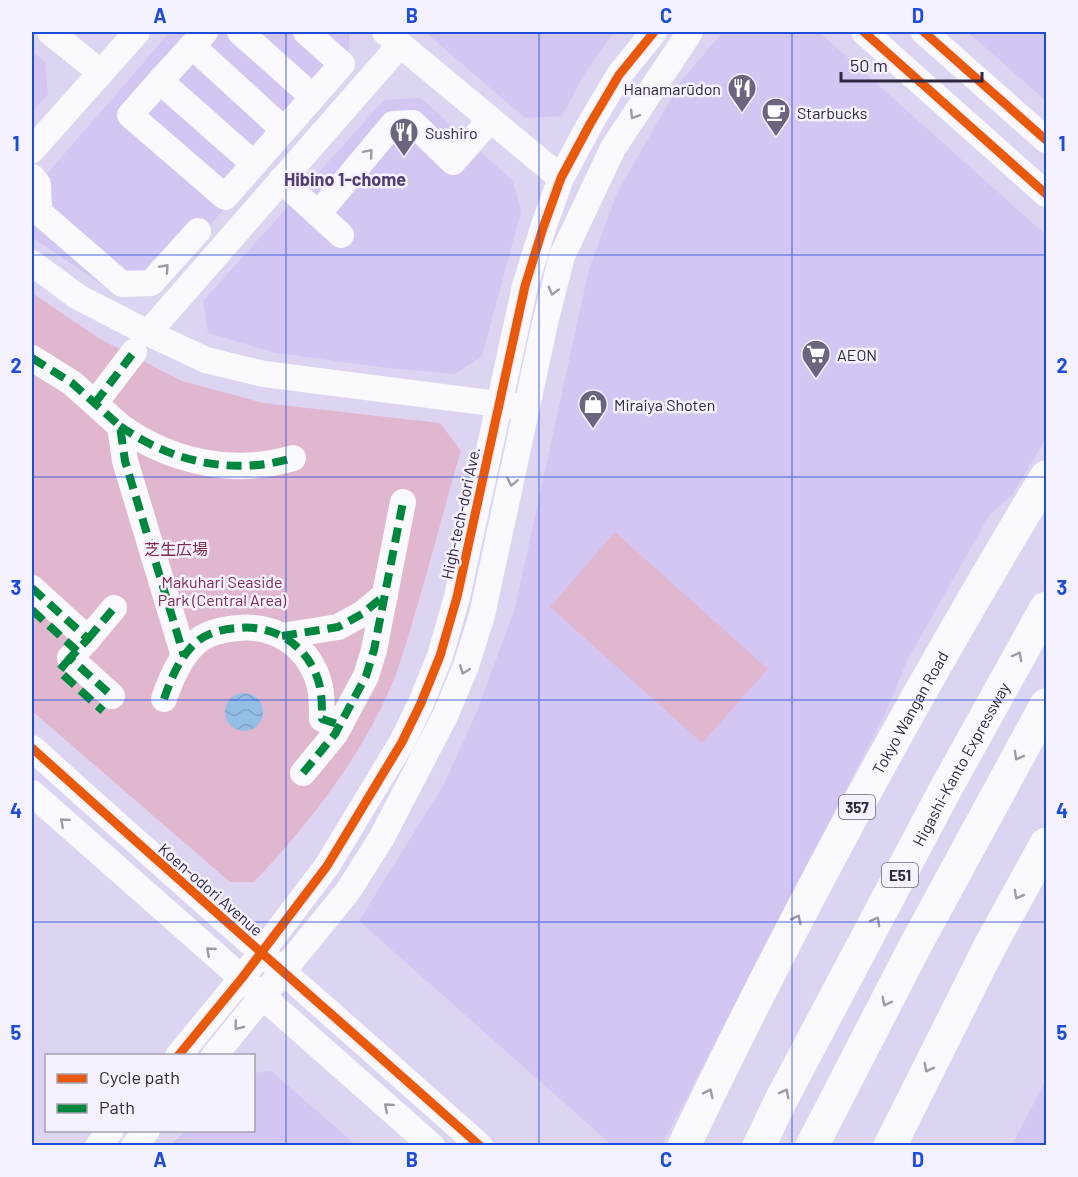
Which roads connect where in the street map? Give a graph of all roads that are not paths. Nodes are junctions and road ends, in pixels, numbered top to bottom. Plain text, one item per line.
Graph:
1 (50, 32) edge
2 (137, 32) edge
3 (240, 32) edge
4 (306, 32) edge
5 (654, 32) edge
6 (690, 32) edge
7 (864, 32) edge
8 (924, 32) edge
9 (393, 38) edge
10 (199, 39) edge
11 (100, 72) junction
12 (160, 81) junction
13 (313, 97) junction
14 (490, 120) junction
15 (284, 130) junction
16 (1047, 140) edge
17 (32, 150) edge
18 (254, 164) junction
19 (561, 178) junction
20 (35, 180) edge
21 (281, 180) junction
22 (1047, 194) edge
23 (318, 214) junction
24 (341, 234) dead end
25 (83, 250) junction
26 (219, 250) junction
27 (32, 262) edge
28 (56, 281) junction
29 (141, 343) junction
30 (32, 357) edge
31 (95, 403) junction
32 (498, 403) junction
33 (527, 407) junction
34 (120, 426) junction
35 (293, 458) dead end
36 (1041, 487) edge
37 (403, 502) dead end
38 (32, 588) edge
39 (385, 595) junction
40 (114, 608) dead end
41 (1047, 608) edge
42 (32, 610) edge
43 (282, 636) junction
44 (78, 649) junction
45 (184, 656) junction
46 (164, 699) dead end
47 (108, 703) dead end
48 (1047, 705) edge
49 (340, 725) junction
50 (32, 748) edge
51 (303, 773) dead end
52 (32, 793) edge
53 (1047, 843) edge
54 (261, 953) junction
55 (283, 971) junction
56 (242, 978) junction
57 (262, 996) junction
58 (180, 1054) edge
59 (216, 1054) edge
60 (110, 1132) edge
61 (146, 1132) edge
62 (98, 1146) edge
63 (134, 1146) edge
64 (432, 1146) edge
65 (480, 1146) edge
66 (684, 1146) edge
67 (759, 1146) edge
68 (812, 1146) edge
69 (890, 1146) edge

1 - 11 street
2 - 11 street
3 - 13 street
4 - 13 street
5 - 19 street, High-tech-dori Ave.
6 -> 33 street
7 - 22 street
8 - 16 street
9 - 14 street
9 - 21 street
10 - 12 street
10 - 15 street
11 - 17 street
12 - 18 street
12 - 18 street
13 - 15 street
14 - 19 street
23 -> 14 street
15 - 18 street
19 - 32 street, High-tech-dori Ave.
20 - 25 street
21 - 23 street
21 - 26 street
23 - 24 street
25 -> 26 street
25 - 28 street
26 - 29 street
27 - 28 street
28 - 29 street
29 - 31 street
29 - 32 street
30 - 31 street
31 - 34 street
32 - 33 street
32 - 54 street, High-tech-dori Ave.
33 -> 55 street
34 - 35 street
34 - 45 street
66 -> 36 highway, Tokyo Wangan Road / 357
37 - 39 street
38 - 44 street
39 - 43 street
39 - 49 street
40 - 44 street
67 -> 41 highway, Higashi-Kanto Expressway / E51
42 - 44 street
43 - 45 street
43 - 49 street
44 - 47 street
45 - 46 street
48 -> 68 highway
49 - 51 street
50 - 54 street, Koen-odori Avenue
56 -> 52 street
53 -> 69 highway
54 - 55 street, Koen-odori Avenue
54 - 56 street, High-tech-dori Ave.
55 - 57 street
55 - 65 street, Koen-odori Avenue
56 - 57 street
56 - 58 street, High-tech-dori Ave.
57 -> 59 street
64 -> 57 street
60 - 62 street
61 - 63 street

